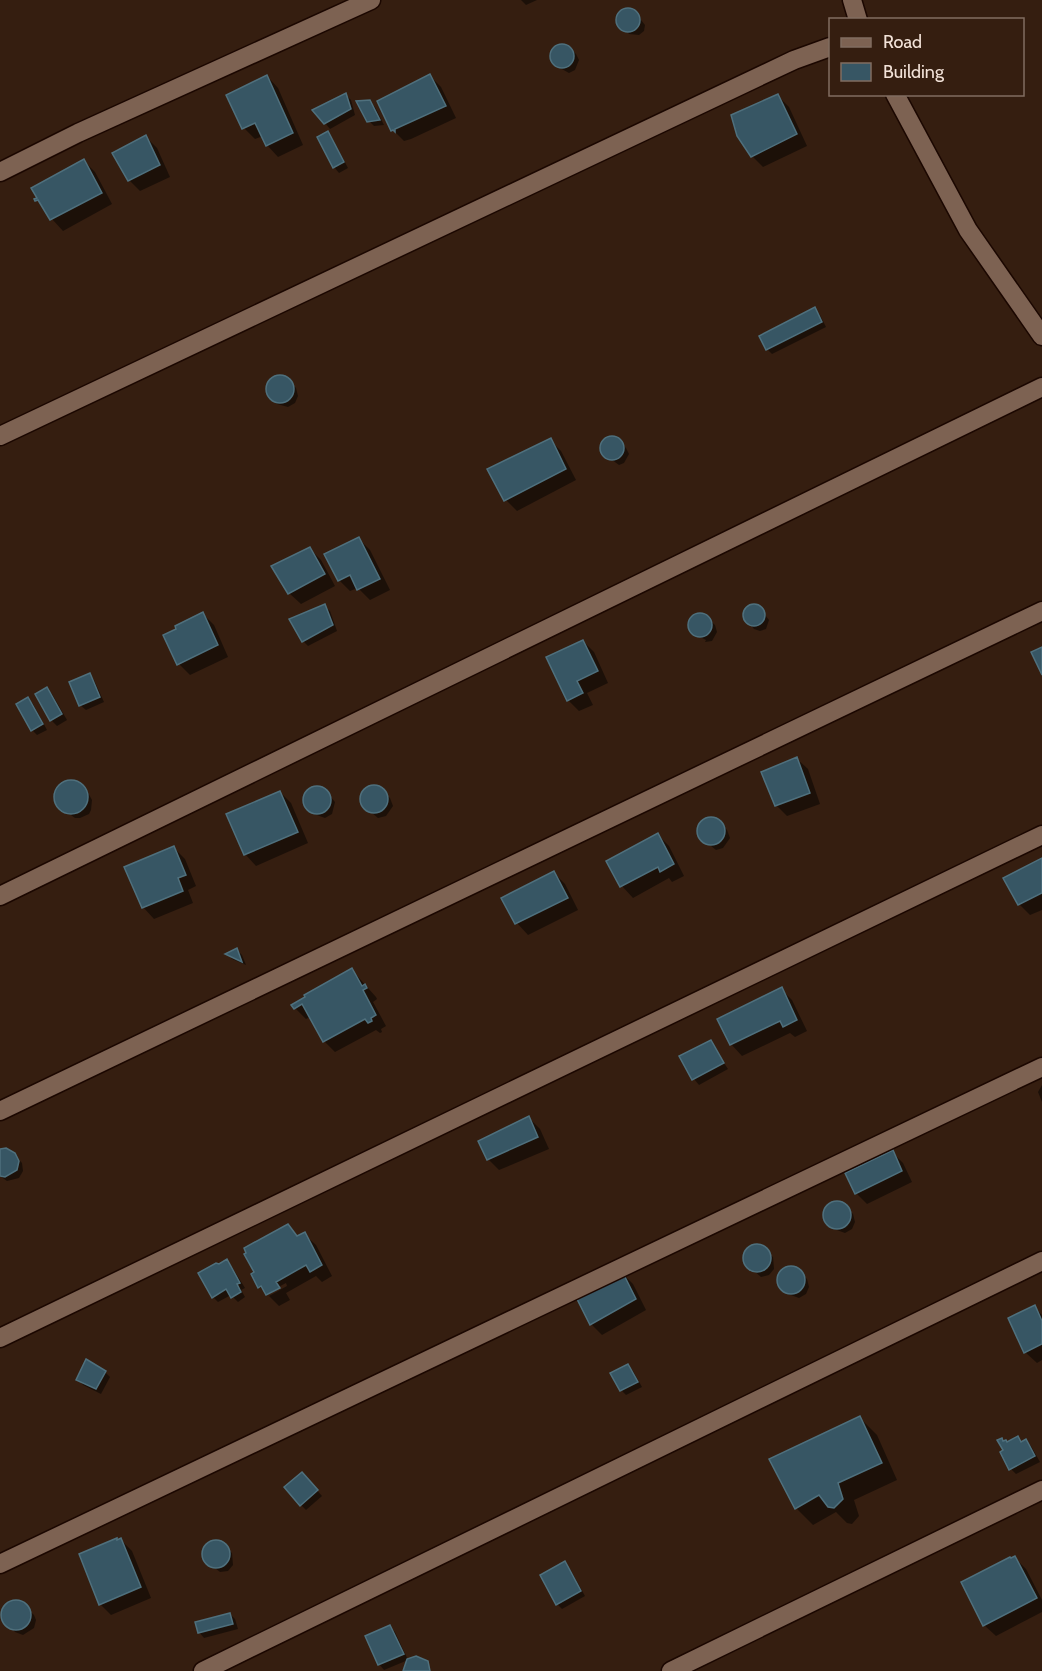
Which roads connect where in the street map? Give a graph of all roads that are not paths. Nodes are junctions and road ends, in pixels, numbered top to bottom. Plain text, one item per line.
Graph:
1 (371, 0) edge
2 (852, 0) edge
3 (857, 18) edge
4 (829, 48) edge
5 (896, 96) edge
6 (0, 172) edge
7 (1042, 336) edge
8 (1042, 387) edge
9 (0, 436) edge
10 (1042, 611) edge
11 (1042, 835) edge
12 (0, 896) edge
13 (1042, 1067) edge
14 (0, 1111) edge
15 (1042, 1261) edge
16 (0, 1338) edge
17 (1042, 1490) edge
18 (0, 1564) edge
19 (203, 1671) edge
20 (671, 1671) edge

1 - 6 street
2 - 3 street
4 - 9 street
5 - 7 street
8 - 12 street
10 - 14 street
11 - 16 street
13 - 18 street
15 - 19 street
17 - 20 street

